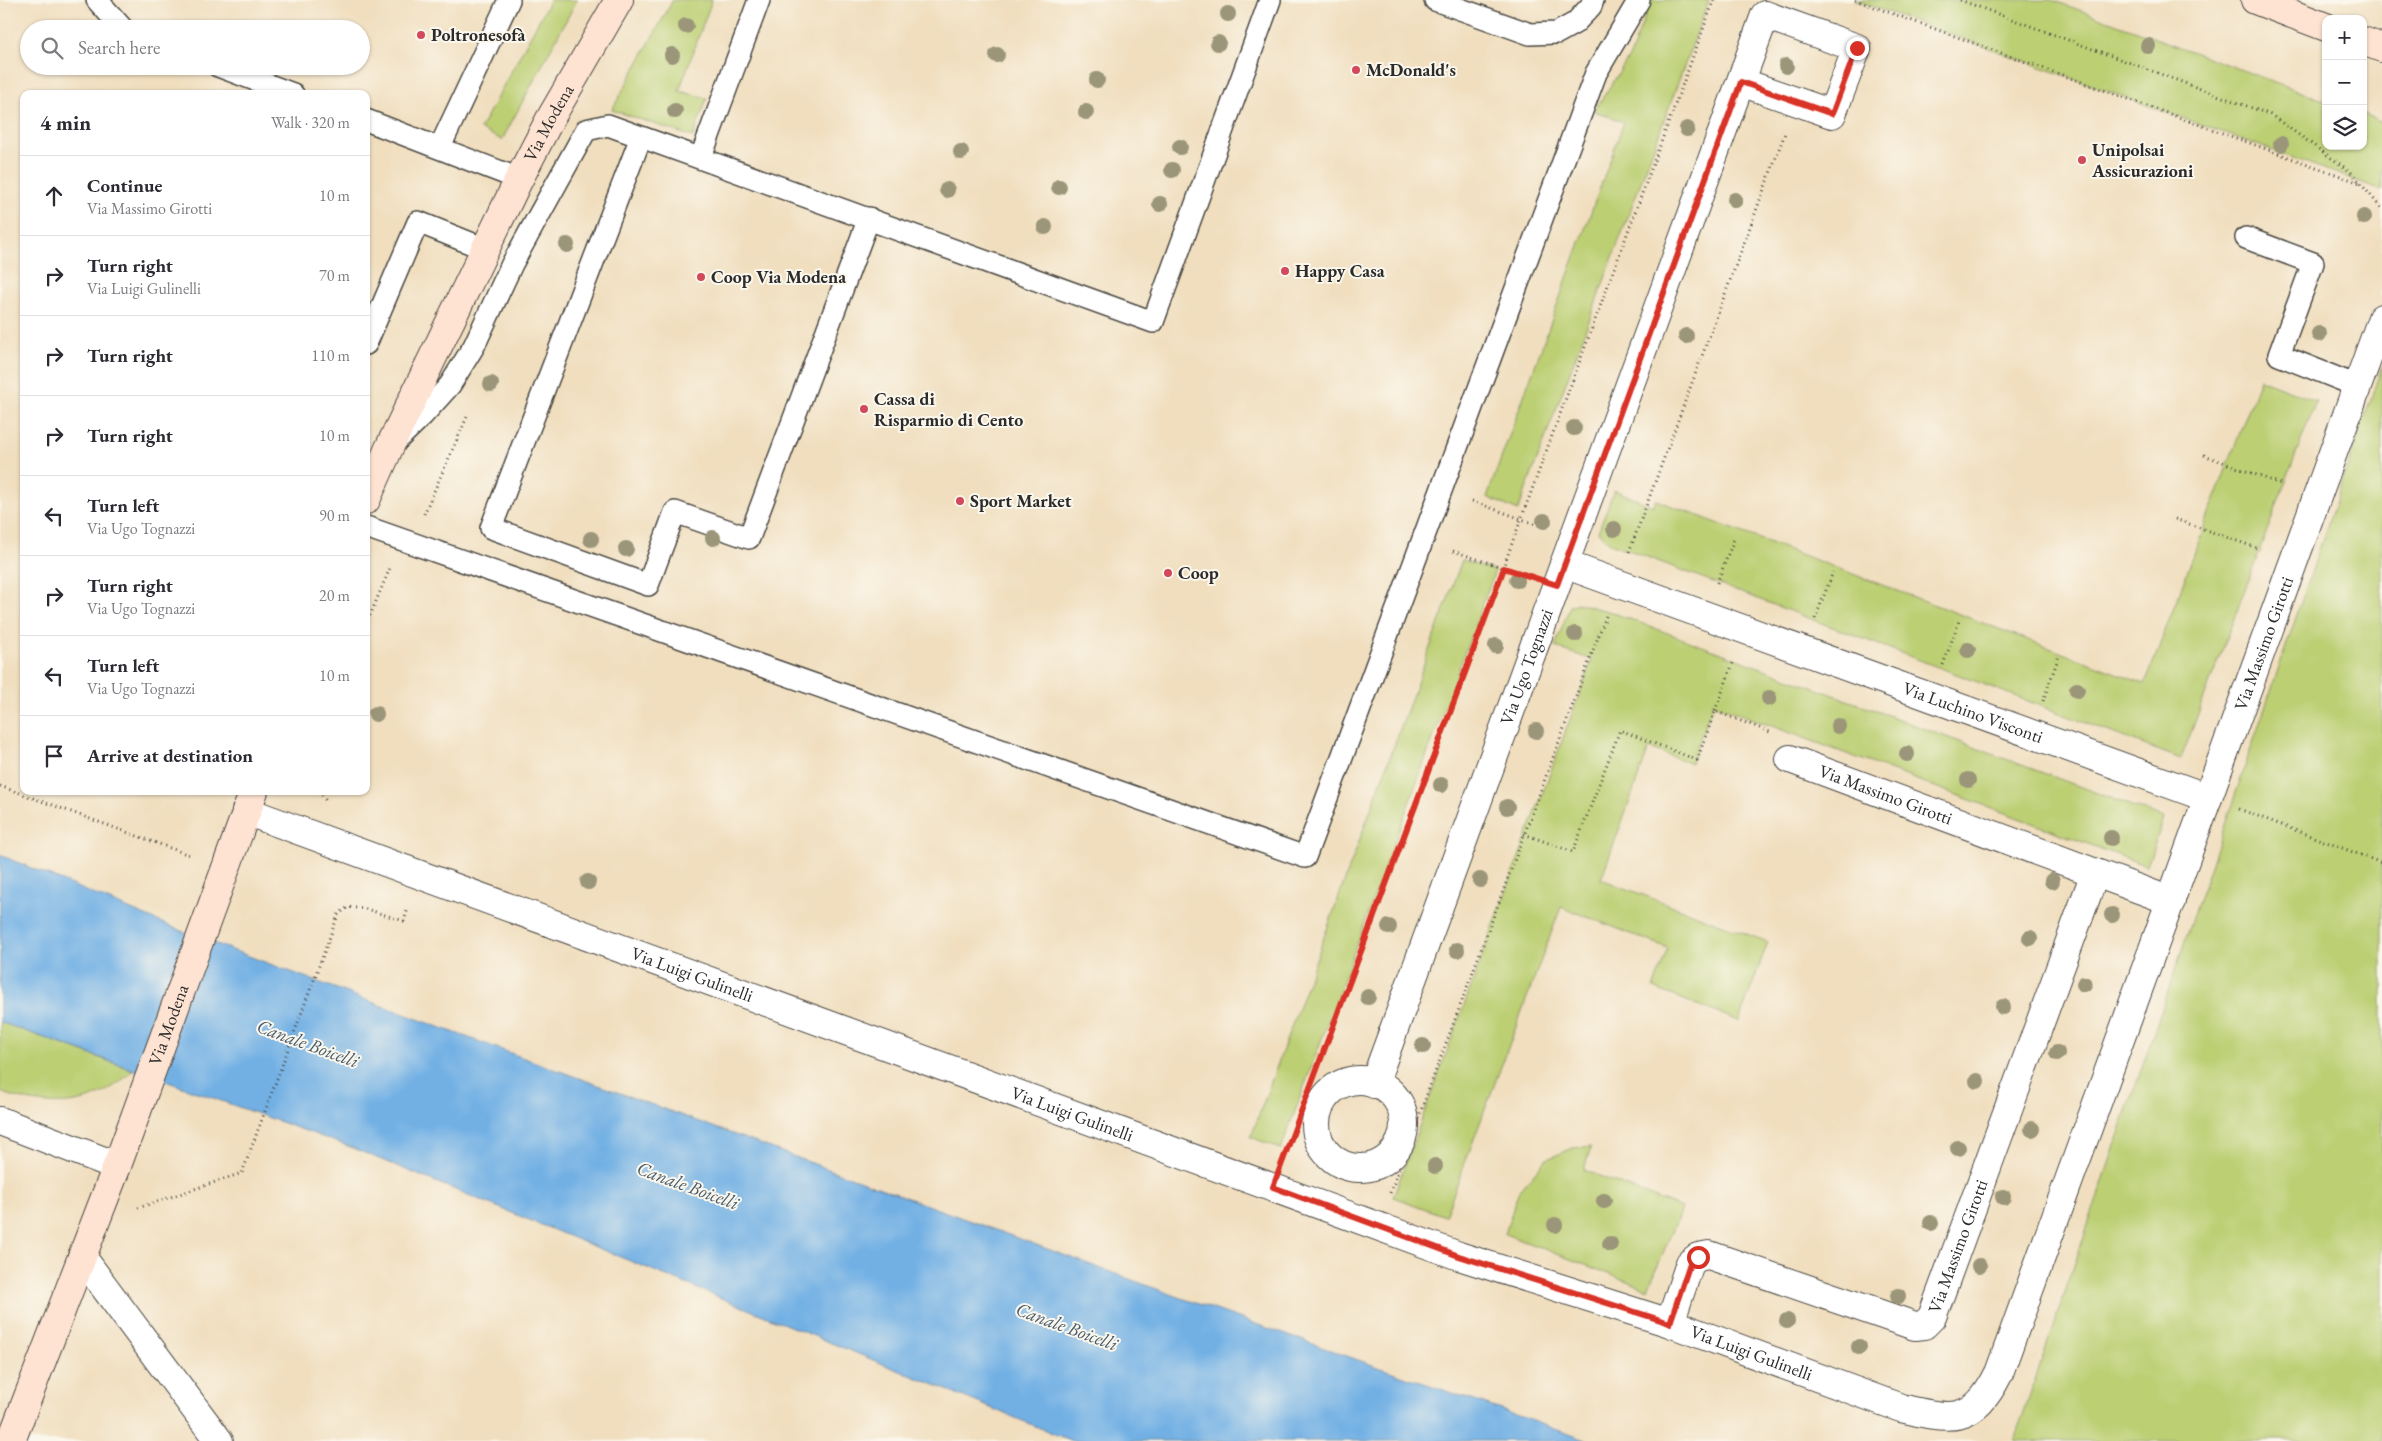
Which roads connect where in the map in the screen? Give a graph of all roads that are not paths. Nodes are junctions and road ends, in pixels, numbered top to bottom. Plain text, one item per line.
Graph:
1 (97, 0) edge
2 (509, 0) edge
3 (619, 0) edge
4 (759, 0) edge
5 (1270, 0) edge
6 (1435, 0) edge
7 (1639, 0) edge
8 (2255, 0) edge
9 (1592, 3) edge
10 (115, 20) edge
11 (2322, 25) edge
12 (2367, 42) edge
13 (2382, 48) edge
14 (242, 75) edge
15 (1741, 82) junction
16 (282, 90) edge
17 (370, 121) edge
18 (640, 137) junction
19 (440, 147) junction
20 (701, 158) junction
21 (519, 179) junction
22 (869, 218) junction
23 (2246, 238) dead end
24 (485, 249) junction
25 (2382, 318) edge
26 (370, 335) edge
27 (2357, 386) junction
28 (389, 448) junction
29 (370, 485) edge
30 (370, 528) edge
31 (1560, 575) junction
32 (1790, 759) dead end
33 (2208, 798) junction
34 (250, 801) edge
35 (2095, 873) junction
36 (2171, 901) junction
37 (1374, 1084) dead end
38 (0, 1121) edge
39 (117, 1166) junction
40 (82, 1258) junction
41 (1670, 1323) junction
42 (1902, 1408) joint
43 (11, 1441) edge
44 (219, 1441) edge

1 - 10 lane
2 - 19 lane
3 - 21 main road, Via Modena
4 - 20 lane
5 - 22 lane
6 - 9 lane
7 - 30 lane
8 - 11 main road
12 - 13 main road
14 - 16 lane
15 - 15 street, Via Ugo Tognazzi
15 - 31 street, Via Ugo Tognazzi
17 - 19 lane
18 - 20 lane
18 - 22 lane
18 - 28 lane
19 - 21 lane
20 - 22 lane
21 - 24 main road, Via Modena
23 - 27 lane
24 - 26 lane
24 - 28 main road, Via Modena
25 - 27 street, Via Massimo Girotti
27 - 33 street, Via Massimo Girotti
28 - 29 main road, Via Modena
31 - 33 street, Via Luchino Visconti
31 - 37 street, Via Ugo Tognazzi
32 - 35 street, Via Massimo Girotti
33 - 36 street, Via Massimo Girotti
34 - 39 main road, Via Modena
34 - 41 street, Via Luigi Gulinelli
35 - 36 street, Via Massimo Girotti
35 - 41 street, Via Massimo Girotti
36 - 42 street, Via Massimo Girotti
38 - 39 street
39 - 40 main road, Via Modena
40 - 43 main road, Via Modena
40 - 44 street
41 - 42 street, Via Luigi Gulinelli

